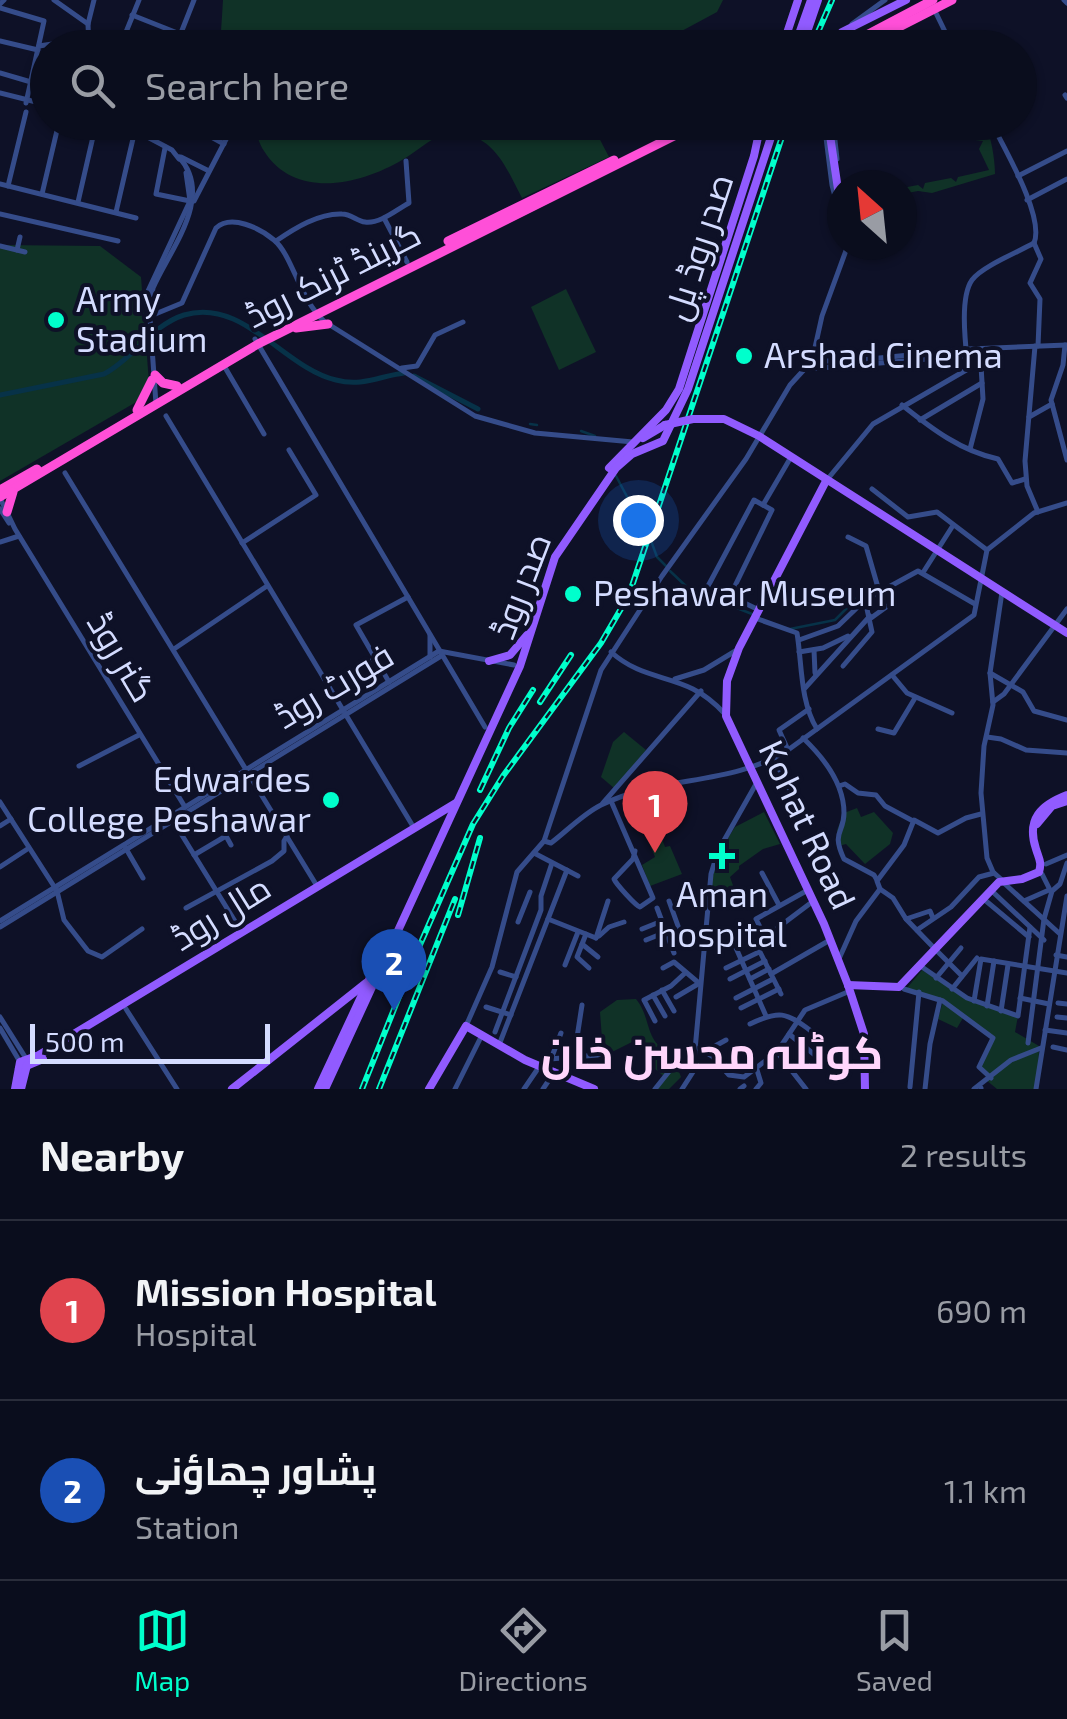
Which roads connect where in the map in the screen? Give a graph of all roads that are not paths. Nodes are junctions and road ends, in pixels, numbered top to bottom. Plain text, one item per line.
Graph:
1 (54, 0) edge
2 (94, 0) edge
3 (139, 0) edge
4 (194, 0) edge
5 (808, 0) edge
6 (885, 0) edge
7 (903, 0) edge
8 (924, 0) edge
9 (952, 0) edge
10 (935, 3) edge
11 (2, 4) edge
12 (132, 16) junction
13 (88, 24) junction
14 (40, 30) edge
15 (88, 30) edge
16 (127, 30) edge
17 (169, 30) edge
18 (182, 30) edge
19 (792, 30) edge
20 (797, 30) edge
21 (805, 30) edge
22 (844, 30) edge
23 (847, 30) edge
24 (872, 30) edge
25 (878, 30) edge
26 (891, 30) edge
27 (946, 30) edge
28 (0, 41) edge
29 (30, 47) edge
30 (0, 73) edge
31 (30, 82) edge
32 (30, 86) edge
33 (0, 95) edge
34 (26, 101) junction
35 (30, 102) edge
36 (26, 112) dead end
37 (56, 140) edge
38 (92, 140) edge
39 (133, 140) edge
40 (154, 140) edge
41 (217, 140) edge
42 (226, 140) edge
43 (658, 140) edge
44 (662, 140) edge
45 (757, 140) edge
46 (765, 140) edge
47 (766, 140) edge
48 (766, 140) edge
49 (831, 140) edge
50 (831, 140) edge
51 (1000, 140) edge
52 (224, 144) junction
53 (166, 146) junction
54 (644, 148) junction
55 (1067, 151) edge
56 (178, 156) junction
57 (406, 161) dead end
58 (834, 170) edge
59 (836, 170) edge
60 (209, 171) junction
61 (1018, 176) junction
62 (1067, 179) edge
63 (4, 185) edge
64 (42, 194) junction
65 (1027, 200) junction
66 (192, 201) junction
67 (78, 202) junction
68 (748, 206) junction
69 (116, 212) junction
70 (0, 214) edge
71 (136, 218) dead end
72 (384, 218) junction
73 (20, 238) dead end
74 (276, 240) junction
75 (118, 242) dead end
76 (1034, 243) junction
77 (0, 246) edge
78 (843, 260) edge
79 (407, 262) junction
80 (314, 312) junction
81 (150, 317) junction
82 (464, 322) dead end
83 (328, 324) junction
84 (265, 338) junction
85 (1066, 345) edge
86 (1036, 346) junction
87 (980, 349) junction
88 (966, 353) junction
89 (889, 360) junction
90 (812, 361) junction
91 (223, 364) junction
92 (399, 368) junction
93 (806, 369) junction
94 (154, 378) junction
95 (982, 384) junction
96 (177, 386) junction
97 (679, 387) junction
98 (156, 401) junction
99 (1052, 404) junction
100 (902, 406) junction
101 (137, 410) junction
102 (166, 416) dead end
103 (1028, 418) junction
104 (920, 420) junction
105 (264, 434) dead end
106 (760, 436) junction
107 (633, 442) junction
108 (970, 449) junction
109 (289, 450) dead end
110 (623, 457) junction
111 (790, 457) junction
112 (1067, 460) edge
113 (66, 474) dead end
114 (0, 479) edge
115 (1026, 479) junction
116 (826, 480) junction
117 (13, 487) junction
118 (872, 489) dead end
119 (0, 495) edge
120 (1067, 503) edge
121 (763, 505) junction
122 (2, 511) edge
123 (1038, 512) junction
124 (952, 527) junction
125 (19, 536) junction
126 (848, 537) dead end
127 (0, 541) edge
128 (242, 542) junction
129 (937, 550) junction
130 (987, 550) junction
131 (924, 572) junction
132 (981, 579) junction
133 (267, 586) junction
134 (707, 588) dead end
135 (879, 591) junction
136 (1002, 592) junction
137 (408, 598) junction
138 (865, 600) junction
139 (889, 605) dead end
140 (976, 605) junction
141 (1067, 609) edge
142 (757, 614) junction
143 (870, 617) junction
144 (1054, 625) junction
145 (1067, 633) edge
146 (430, 634) junction
147 (852, 634) junction
148 (527, 635) junction
149 (798, 640) junction
150 (174, 649) junction
151 (814, 650) junction
152 (736, 651) junction
153 (611, 652) junction
154 (799, 652) junction
155 (440, 653) junction
156 (376, 658) junction
157 (429, 660) junction
158 (489, 661) junction
159 (815, 664) junction
160 (447, 665) junction
161 (514, 666) junction
162 (800, 666) junction
163 (843, 666) dead end
164 (990, 673) junction
165 (349, 674) dead end
166 (892, 675) junction
167 (816, 676) junction
168 (672, 679) junction
169 (389, 682) junction
170 (1010, 684) junction
171 (805, 688) junction
172 (701, 691) junction
173 (915, 698) junction
174 (993, 702) junction
175 (809, 710) junction
176 (342, 712) junction
177 (952, 713) dead end
178 (726, 716) junction
179 (1067, 720) edge
180 (485, 727) junction
181 (817, 729) junction
182 (878, 729) dead end
183 (139, 734) junction
184 (803, 738) junction
185 (986, 738) junction
186 (788, 750) junction
187 (1067, 754) edge
188 (774, 759) junction
189 (80, 766) dead end
190 (750, 766) junction
191 (248, 770) junction
192 (756, 784) junction
193 (838, 786) junction
194 (794, 798) dead end
195 (1067, 798) edge
196 (612, 801) junction
197 (0, 802) edge
198 (601, 805) junction
199 (185, 808) junction
200 (452, 809) junction
201 (982, 814) junction
202 (172, 819) junction
203 (11, 820) junction
204 (914, 820) junction
205 (0, 826) edge
206 (414, 828) junction
207 (288, 836) junction
208 (544, 841) junction
209 (232, 845) dead end
210 (125, 846) junction
211 (30, 848) junction
212 (634, 851) junction
213 (534, 853) junction
214 (1067, 855) edge
215 (194, 856) junction
216 (552, 863) junction
217 (1067, 863) edge
218 (0, 867) edge
219 (567, 870) junction
220 (1042, 870) junction
221 (994, 872) junction
222 (762, 873) dead end
223 (578, 876) dead end
224 (144, 878) dead end
225 (877, 880) junction
226 (1004, 882) junction
227 (318, 888) junction
228 (56, 889) junction
229 (809, 889) junction
230 (880, 889) junction
231 (1051, 891) junction
232 (215, 892) junction
233 (994, 894) junction
234 (541, 896) junction
235 (1067, 897) edge
236 (669, 900) dead end
237 (608, 901) dead end
238 (986, 901) junction
239 (1024, 901) junction
240 (812, 902) junction
241 (779, 904) junction
242 (186, 908) dead end
243 (657, 908) dead end
244 (540, 910) junction
245 (549, 917) junction
246 (933, 918) junction
247 (906, 919) junction
248 (1044, 919) junction
249 (662, 921) junction
250 (518, 922) dead end
251 (624, 922) dead end
252 (0, 924) edge
253 (824, 924) junction
254 (1030, 927) junction
255 (142, 929) dead end
256 (642, 929) dead end
257 (917, 930) junction
258 (578, 932) junction
259 (666, 932) junction
260 (763, 932) dead end
261 (243, 933) junction
262 (586, 934) junction
263 (1060, 934) junction
264 (682, 937) dead end
265 (1028, 937) junction
266 (596, 938) junction
267 (646, 940) dead end
268 (753, 940) dead end
269 (830, 940) junction
270 (1044, 940) junction
271 (582, 944) junction
272 (961, 948) dead end
273 (935, 949) junction
274 (760, 951) junction
275 (674, 953) dead end
276 (1056, 955) junction
277 (1067, 957) edge
278 (598, 958) dead end
279 (977, 958) dead end
280 (742, 961) junction
281 (765, 961) junction
282 (838, 961) junction
283 (994, 961) junction
284 (948, 963) junction
285 (1008, 964) junction
286 (565, 965) dead end
287 (922, 967) junction
288 (589, 968) dead end
289 (663, 968) dead end
290 (726, 968) dead end
291 (1025, 968) junction
292 (1040, 970) junction
293 (746, 971) junction
294 (183, 972) junction
295 (500, 972) dead end
296 (1054, 972) junction
297 (684, 974) junction
298 (771, 974) junction
299 (1067, 974) edge
300 (962, 976) junction
301 (516, 977) junction
302 (936, 978) junction
303 (730, 979) dead end
304 (750, 979) junction
305 (368, 984) junction
306 (699, 984) junction
307 (849, 988) junction
308 (902, 988) junction
309 (754, 989) junction
310 (952, 989) junction
311 (662, 990) junction
312 (919, 992) junction
313 (653, 995) junction
314 (676, 997) dead end
315 (736, 998) dead end
316 (1020, 998) junction
317 (759, 999) junction
318 (940, 1000) junction
319 (974, 1001) junction
320 (1034, 1001) junction
321 (1058, 1003) dead end
322 (1049, 1004) junction
323 (1067, 1004) edge
324 (582, 1005) dead end
325 (987, 1006) junction
326 (125, 1007) junction
327 (486, 1007) dead end
328 (741, 1008) dead end
329 (674, 1011) dead end
330 (1001, 1011) junction
331 (502, 1012) junction
332 (511, 1016) junction
333 (665, 1016) dead end
334 (766, 1016) junction
335 (0, 1017) edge
336 (1057, 1017) dead end
337 (1067, 1018) edge
338 (655, 1021) dead end
339 (798, 1021) junction
340 (750, 1024) dead end
341 (466, 1026) junction
342 (0, 1028) edge
343 (1045, 1030) junction
344 (811, 1031) dead end
345 (495, 1032) dead end
346 (560, 1033) dead end
347 (1067, 1033) edge
348 (788, 1034) junction
349 (482, 1036) junction
350 (726, 1040) dead end
351 (1028, 1042) dead end
352 (499, 1045) junction
353 (695, 1046) junction
354 (1041, 1048) junction
355 (1053, 1048) dead end
356 (1067, 1050) edge
357 (610, 1051) dead end
358 (706, 1052) junction
359 (778, 1052) junction
360 (574, 1057) junction
361 (551, 1058) junction
362 (23, 1065) junction
363 (541, 1066) junction
364 (756, 1070) junction
365 (554, 1071) junction
366 (837, 1072) dead end
367 (746, 1076) junction
368 (572, 1078) junction
369 (991, 1078) junction
370 (910, 1087) edge
371 (979, 1087) edge
372 (458, 1088) edge
373 (588, 1088) edge
374 (743, 1088) edge
375 (18, 1089) edge
376 (176, 1089) edge
377 (235, 1089) edge
378 (322, 1089) edge
379 (429, 1089) edge
380 (524, 1089) edge
381 (543, 1089) edge
382 (564, 1089) edge
383 (655, 1089) edge
384 (682, 1089) edge
385 (756, 1089) edge
386 (806, 1089) edge
387 (865, 1089) edge
388 (925, 1089) edge
389 (1036, 1089) edge

1 - 13 street
2 - 13 street
3 - 12 street
4 - 18 street
5 - 19 main road
5 - 20 main road
5 - 21 main road
6 - 22 street
7 - 23 main road, bridge
8 - 24 highway
9 - 10 highway
10 - 25 highway
10 - 26 highway
10 - 27 street
11 - 14 street
12 - 16 street
12 - 17 street
13 - 15 street
28 - 29 street
30 - 31 street
32 - 34 street
33 - 34 street
34 - 35 street
36 - 63 street
37 - 64 street
38 - 67 street
39 - 69 street
40 - 53 street
41 - 52 street
42 - 52 street
43 - 54 highway, گرینڈ ٹرنک روڈ
44 - 54 highway, گرینڈ ٹرنک روڈ
45 - 97 main road, صدر روڈ
46 - 97 main road, صدر روڈ پل
47 - 68 main road, صدر روڈ پل
48 - 68 main road, صدر روڈ
49 - 58 main road
50 - 59 street
51 - 61 street
52 - 60 street
53 - 56 street
53 - 66 street
54 - 79 highway, گرینڈ ٹرنک روڈ
54 - 80 highway, گرینڈ ٹرنک روڈ
55 - 61 street
56 - 60 street
56 - 66 street
57 - 72 street
60 - 66 street
61 - 65 street
62 - 65 street
63 - 64 street
64 - 67 street
65 - 76 street
66 - 81 street
67 - 69 street
68 - 110 main road, صدر روڈ
69 - 71 street
70 - 75 street
72 - 74 street
72 - 79 street
73 - 77 street
74 - 80 street
74 - 81 street
76 - 86 street
76 - 88 street
78 - 90 street
79 - 80 highway, گرینڈ ٹرنک روڈ
80 - 83 street
80 - 84 highway, گرینڈ ٹرنک روڈ
81 - 94 street
82 - 92 street
83 - 84 highway
83 - 92 street
84 - 91 highway, گرینڈ ٹرنک روڈ
84 - 96 highway, گرینڈ ٹرنک روڈ
84 - 137 street
85 - 86 street
85 - 99 street
86 - 87 street
86 - 103 street
87 - 88 street
87 - 95 street
88 - 89 street
88 - 100 street
89 - 90 street
89 - 93 street
90 - 93 street
91 - 98 highway, گرینڈ ٹرنک روڈ
91 - 105 street
92 - 107 street
93 - 106 street
94 - 96 highway
94 - 98 street
94 - 101 highway
95 - 104 street
95 - 108 street
96 - 98 highway, گرینڈ ٹرنک روڈ
97 - 107 main road, صدر روڈ
98 - 101 highway, گرینڈ ٹرنک روڈ
98 - 117 highway, گرینڈ ٹرنک روڈ
99 - 103 street
99 - 112 street
100 - 104 street
100 - 116 street
101 - 117 highway, گرینڈ ٹرنک روڈ
102 - 128 street
103 - 115 street
104 - 108 street
106 - 110 main road, bridge
106 - 111 main road
106 - 153 street
107 - 110 main road, صدر روڈ
108 - 115 street
109 - 128 street
110 - 148 main road, صدر روڈ
110 - 200 main road, صدر روڈ
111 - 116 main road
111 - 121 street
113 - 150 street
114 - 117 highway
115 - 123 street
116 - 129 main road
116 - 142 main road
117 - 119 highway, گرینڈ ٹرنک روڈ
117 - 122 highway
118 - 124 street
119 - 122 street, گنر روڈ
120 - 123 street
121 - 134 street
121 - 142 street
122 - 125 street, گنر روڈ
123 - 130 street
124 - 129 street
124 - 130 street
125 - 127 street
125 - 183 street, گنر روڈ
126 - 135 street
128 - 133 street
129 - 131 street
129 - 132 main road
130 - 132 street
131 - 135 street
131 - 140 street
132 - 136 main road
132 - 140 street
133 - 150 street
133 - 176 street
135 - 138 street
136 - 144 main road
136 - 164 street
137 - 146 street
137 - 156 street
138 - 143 street
138 - 149 street
139 - 143 street
140 - 166 street
141 - 144 street
142 - 149 street
142 - 152 main road
143 - 147 street
143 - 163 street
144 - 145 main road
144 - 170 street
146 - 155 street
146 - 157 street
147 - 151 street
147 - 167 street
148 - 158 main road
148 - 161 main road, صدر روڈ
149 - 154 street
150 - 191 street
151 - 154 street
151 - 159 street
152 - 168 street
152 - 178 main road
153 - 168 street, Kohat Road
153 - 208 street
154 - 162 street
155 - 157 street, فورٹ روڈ
155 - 158 street
155 - 160 street
156 - 165 street
156 - 169 street
157 - 160 street
157 - 169 street, فورٹ روڈ
157 - 176 street, فورٹ روڈ
158 - 161 street
159 - 162 street
159 - 167 street
160 - 180 street
161 - 180 main road, صدر روڈ
162 - 171 street
164 - 170 street
164 - 174 street
166 - 173 street
166 - 181 street
167 - 171 street
168 - 172 street, Kohat Road
169 - 176 street, فورٹ روڈ
170 - 174 street
170 - 179 street
171 - 175 street
172 - 178 street, Kohat Road
172 - 198 street
173 - 177 street
173 - 182 street
174 - 185 street
175 - 181 street
175 - 186 street
176 - 191 street, فورٹ روڈ
176 - 206 street
178 - 190 main road
180 - 200 main road, صدر روڈ
181 - 184 street
183 - 189 street
183 - 199 street, گنر روڈ
184 - 186 street
184 - 193 street
185 - 187 street
185 - 201 street
186 - 188 street
188 - 190 street
188 - 194 street
190 - 192 main road, Kohat Road
190 - 196 street
190 - 229 main road
191 - 199 street, فورٹ روڈ
191 - 207 street
192 - 229 main road, Kohat Road
192 - 306 street
193 - 204 street
193 - 225 street
195 - 220 main road
196 - 198 street
196 - 212 street
197 - 203 street
198 - 208 street
199 - 202 street, فورٹ روڈ
199 - 210 street, فورٹ روڈ
200 - 206 main road, مال روڈ
200 - 227 main road, مال روڈ
200 - 305 main road, صدر روڈ
201 - 204 street
201 - 221 street
202 - 210 street, فورٹ روڈ
202 - 215 street
203 - 205 street
203 - 211 street
204 - 225 street
206 - 227 main road, مال روڈ
207 - 227 street
207 - 232 street
208 - 213 street
209 - 215 street
210 - 224 street
210 - 228 street, فورٹ روڈ
211 - 218 street
211 - 228 street
212 - 212 street
213 - 216 street
213 - 341 street
214 - 220 street
215 - 232 street
216 - 219 street
216 - 234 street
217 - 231 street
219 - 223 street
219 - 245 street
220 - 226 main road
220 - 231 street
221 - 226 street
221 - 246 street
222 - 241 street
225 - 230 street
226 - 233 main road
226 - 239 street
226 - 273 main road
227 - 261 main road, مال روڈ
227 - 294 main road, مال روڈ
228 - 252 street, فورٹ روڈ
228 - 255 street
229 - 240 main road, Kohat Road
229 - 241 street
229 - 253 main road
230 - 247 street
230 - 282 street
231 - 239 street
231 - 248 street
232 - 242 street
232 - 261 street
233 - 238 main road
233 - 254 street
234 - 244 street
234 - 250 street
235 - 263 street
236 - 264 street
237 - 266 street
238 - 265 street
238 - 273 main road
239 - 248 street
240 - 253 main road, Kohat Road
240 - 274 street
241 - 260 street
243 - 249 street
244 - 245 street
244 - 301 street
245 - 258 street
245 - 332 street
246 - 247 street
246 - 257 street
247 - 257 street
248 - 263 street
248 - 270 street
249 - 256 street
249 - 259 street
251 - 266 street
253 - 269 main road, Kohat Road
254 - 265 street
254 - 270 street
257 - 273 street
258 - 262 street
258 - 286 street
259 - 267 street
259 - 275 street
261 - 294 main road, مال روڈ
262 - 266 street
262 - 271 street
263 - 276 street
265 - 291 street
268 - 280 street
269 - 282 main road, Kohat Road
269 - 298 street
270 - 292 street
271 - 278 street
271 - 288 street
272 - 284 street
273 - 284 street
273 - 287 main road
273 - 308 main road
274 - 280 street
274 - 281 street
276 - 277 street
276 - 296 street
279 - 300 street
280 - 290 street
280 - 293 street
281 - 293 street
281 - 298 street
282 - 307 main road, Kohat Road
283 - 285 street
283 - 319 street
283 - 325 street
284 - 300 street
284 - 302 street
285 - 291 street
285 - 330 street
287 - 302 street
287 - 308 main road
289 - 297 street
291 - 292 street
291 - 316 street
292 - 296 street
292 - 320 street
293 - 303 street
293 - 304 street
294 - 326 main road, مال روڈ
295 - 301 street
296 - 299 street
296 - 322 street
297 - 306 street
297 - 311 street
298 - 304 street
298 - 309 street
298 - 317 street
300 - 310 street
301 - 331 street
302 - 310 street
304 - 309 street
305 - 377 main road
305 - 378 main road, صدر روڈ
306 - 314 street
306 - 353 street
307 - 308 main road
307 - 339 street
307 - 387 main road, Kohat Road
308 - 312 street
309 - 315 street
309 - 317 street
310 - 319 street
311 - 313 street
311 - 329 street
312 - 318 street
312 - 370 street
313 - 333 street
313 - 338 street
316 - 320 street
316 - 330 street
317 - 328 street
317 - 334 street
318 - 369 street
318 - 388 street
319 - 325 street
320 - 322 street
320 - 351 street
321 - 323 street
322 - 343 street
324 - 360 street
325 - 330 street
326 - 362 main road, مال روڈ
326 - 376 street
327 - 331 street
331 - 332 street
331 - 345 street
332 - 352 street
334 - 339 street
334 - 340 street
335 - 362 street
336 - 337 street
339 - 344 street
339 - 348 street
341 - 349 main road
341 - 379 main road
342 - 362 street
343 - 347 street
343 - 354 street
346 - 361 street
348 - 359 street
348 - 366 street
349 - 352 main road
349 - 372 street
350 - 358 street
352 - 363 main road
353 - 358 street
353 - 383 street
353 - 384 street
354 - 369 street
354 - 389 street
355 - 356 street
357 - 360 street
358 - 367 street
359 - 364 street
359 - 386 street
360 - 361 street
361 - 363 street
362 - 375 main road
363 - 365 main road
363 - 380 street
364 - 367 street
364 - 385 street
365 - 368 main road
365 - 381 street
367 - 374 street
368 - 373 main road
368 - 382 street
369 - 371 street

